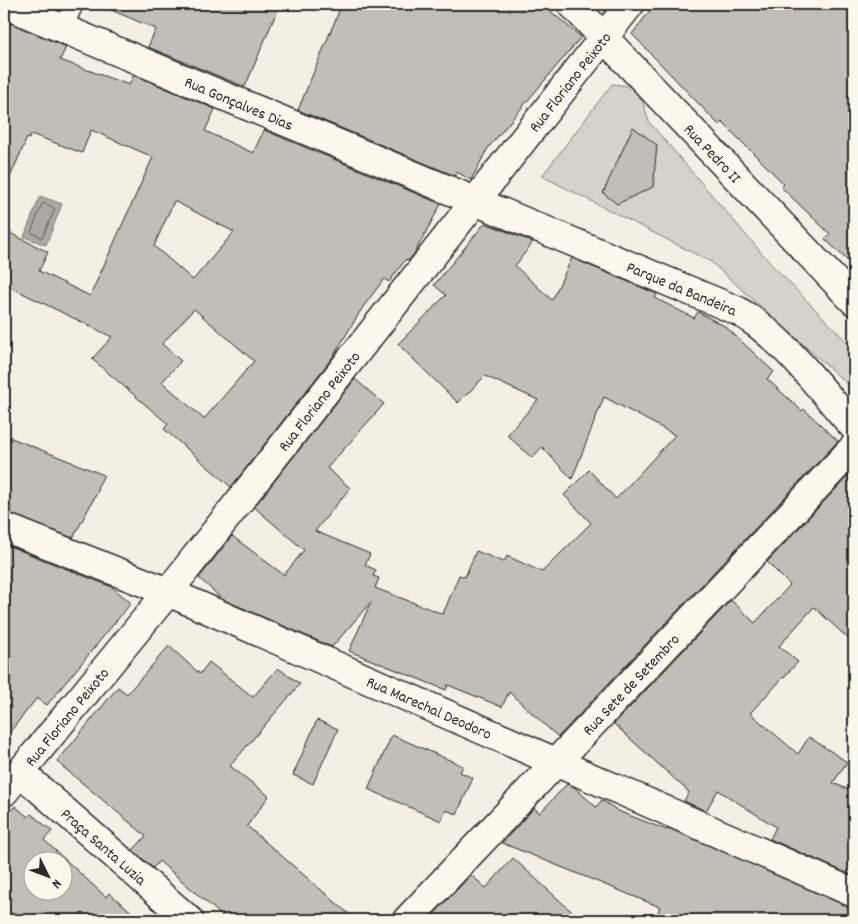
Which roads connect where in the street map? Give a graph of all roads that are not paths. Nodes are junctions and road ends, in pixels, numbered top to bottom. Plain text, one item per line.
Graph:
1 (4, 4) edge
2 (74, 4) edge
3 (572, 4) edge
4 (630, 4) edge
5 (63, 28) junction
6 (602, 38) junction
7 (474, 199) junction
8 (854, 301) edge
9 (854, 427) edge
10 (854, 447) edge
11 (4, 526) edge
12 (168, 592) junction
13 (557, 764) junction
14 (12, 782) edge
15 (854, 893) edge
16 (189, 920) edge
17 (407, 920) edge

1 - 5 street, Rua Gonçalves Dias
2 - 5 lane
3 - 6 street, Rua Pedro II
4 - 6 street, Rua Floriano Peixoto
5 - 7 street, Rua Gonçalves Dias
6 - 7 street, Rua Floriano Peixoto
6 - 8 street, Rua Pedro II
7 - 9 street, Parque da Bandeira
7 - 12 street, Rua Floriano Peixoto
10 - 13 street, Rua Sete de Setembro
11 - 12 street, Rua Marechal Deodoro
12 - 13 street, Rua Marechal Deodoro
12 - 14 street, Rua Floriano Peixoto
13 - 15 street, Rua Marechal Deodoro
13 - 17 street, Rua Sete de Setembro
14 - 16 street, Praça Santa Luzia

